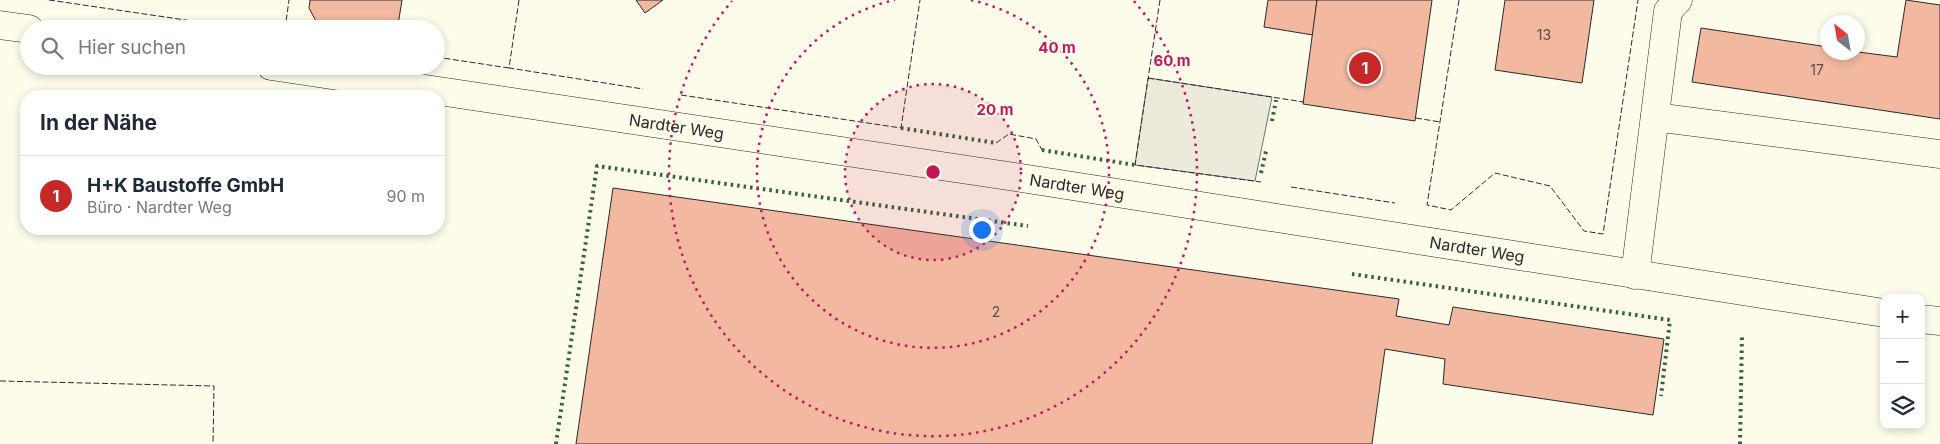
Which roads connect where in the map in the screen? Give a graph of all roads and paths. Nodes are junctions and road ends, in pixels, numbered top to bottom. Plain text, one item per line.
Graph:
1 (1678, 0) edge
2 (0, 25) edge
3 (20, 28) edge
4 (330, 75) edge
5 (431, 90) edge
6 (445, 92) edge
7 (1655, 117) junction
8 (1940, 154) edge
9 (1635, 275) junction
10 (1880, 312) edge
11 (1925, 319) edge
12 (1940, 321) edge

1 - 7 street
2 - 3 street
4 - 5 street, Nardter Weg
6 - 9 street, Nardter Weg
7 - 8 street
7 - 9 street
9 - 10 street, Nardter Weg
11 - 12 street

